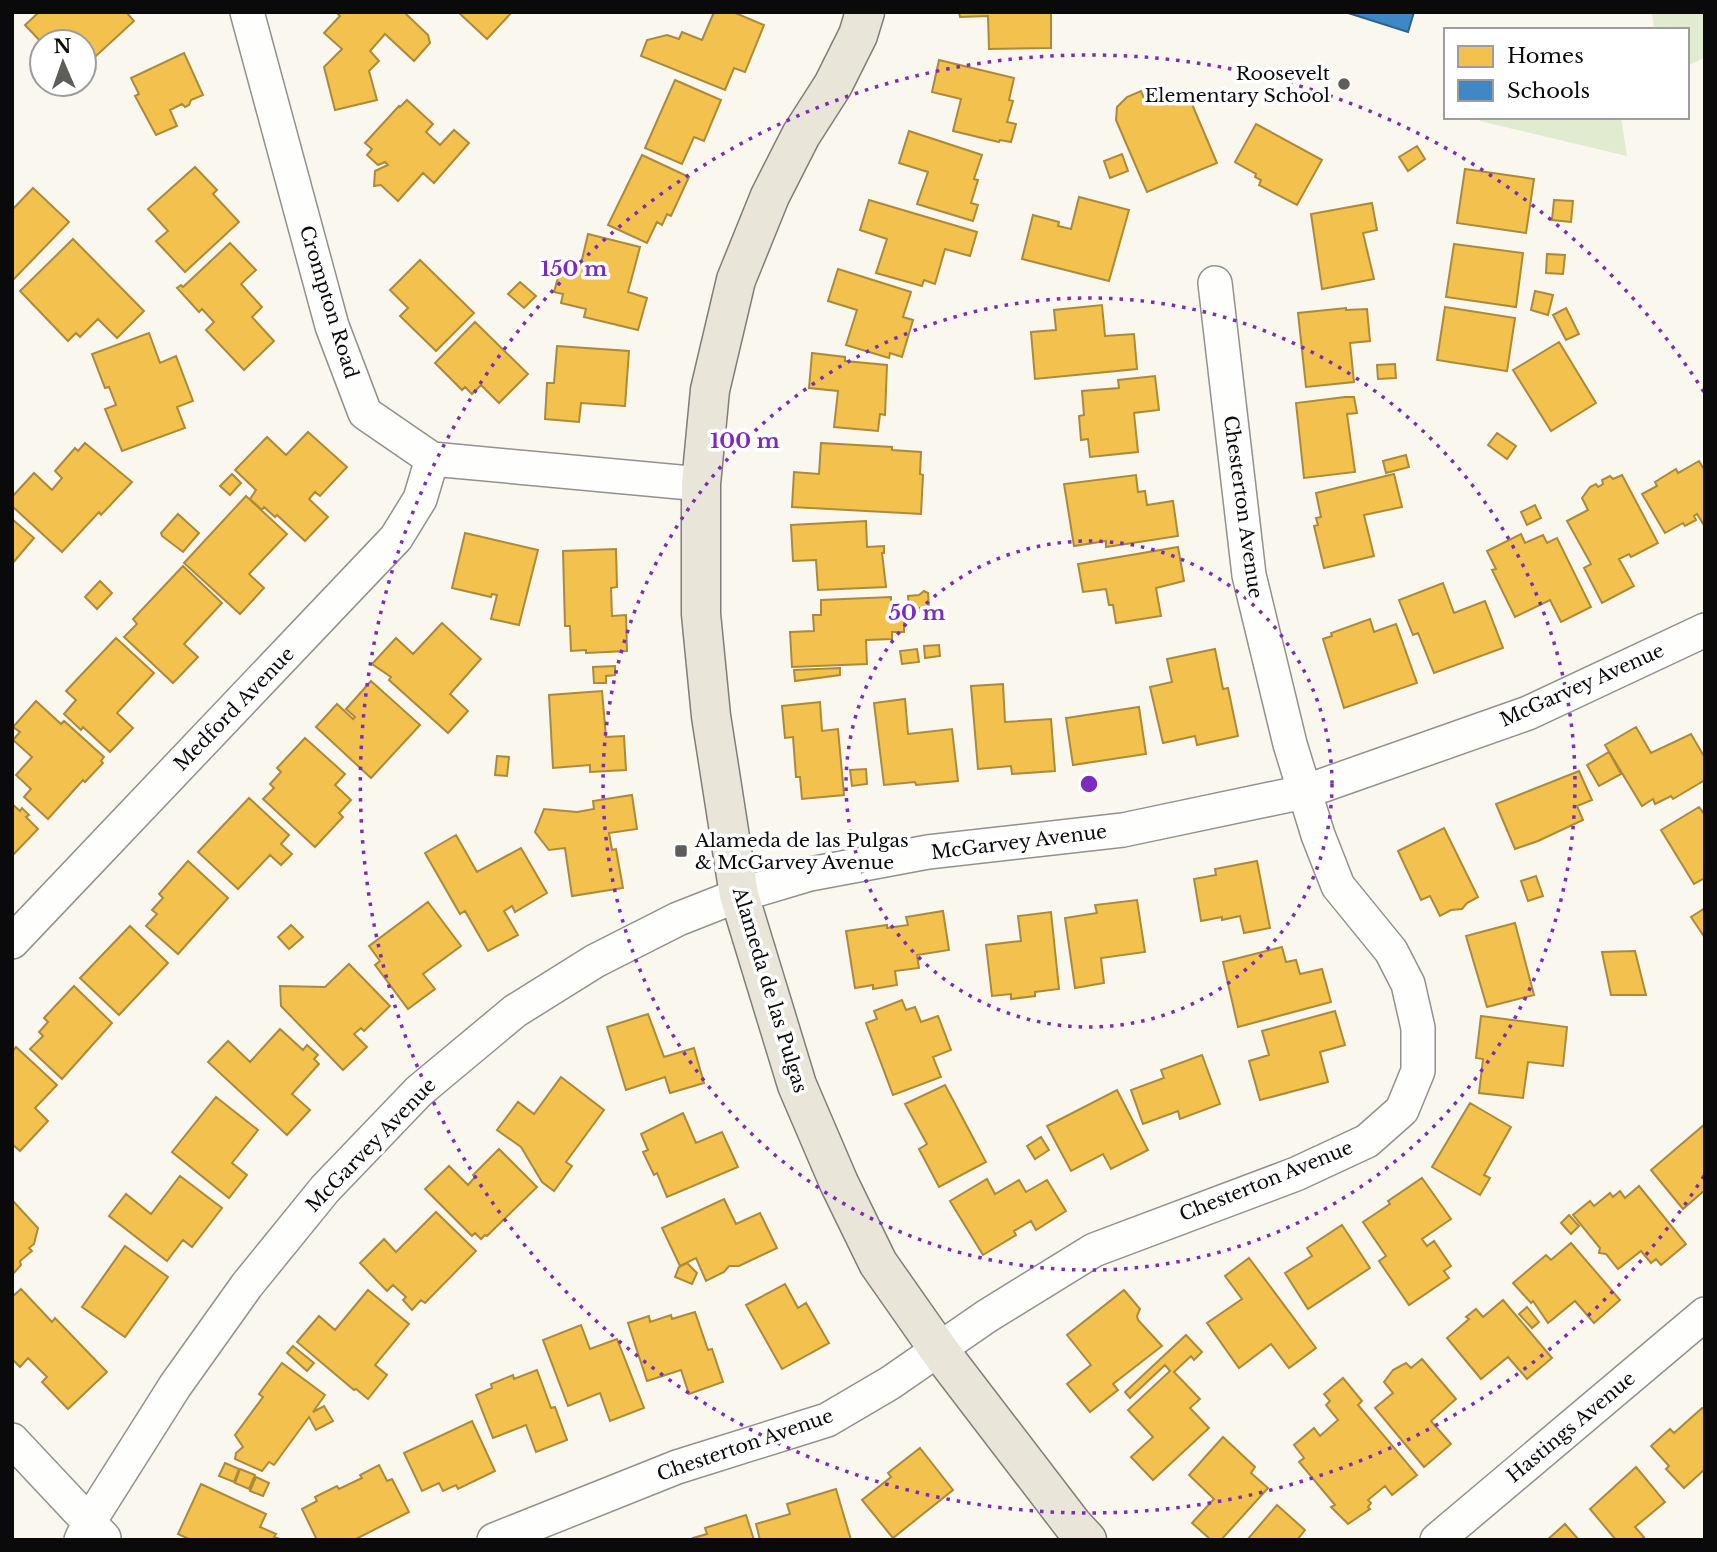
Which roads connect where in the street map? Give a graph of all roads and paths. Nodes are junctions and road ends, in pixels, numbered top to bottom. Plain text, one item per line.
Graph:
1 (247, 12) edge
2 (865, 12) edge
3 (1215, 283) dead end
4 (432, 460) junction
5 (701, 484) junction
6 (1705, 630) edge
7 (1304, 792) junction
8 (739, 895) junction
9 (12, 942) edge
10 (1705, 1314) edge
11 (939, 1350) junction
12 (12, 1440) edge
13 (92, 1534) edge
14 (494, 1540) edge
15 (1087, 1540) edge
16 (1437, 1540) edge

1 - 4 street, Crompton Road
2 - 5 main road, Alameda de las Pulgas
3 - 7 street, Chesterton Avenue
4 - 5 street, Crompton Road
4 - 9 street, Medford Avenue
5 - 8 main road, Alameda de las Pulgas
6 - 7 street, McGarvey Avenue
7 - 8 street, McGarvey Avenue
7 - 11 street, Chesterton Avenue
8 - 11 main road, Alameda de las Pulgas
8 - 13 street, McGarvey Avenue
10 - 16 street, Hastings Avenue
11 - 14 street, Chesterton Avenue
11 - 15 main road, Alameda de las Pulgas
12 - 13 street

